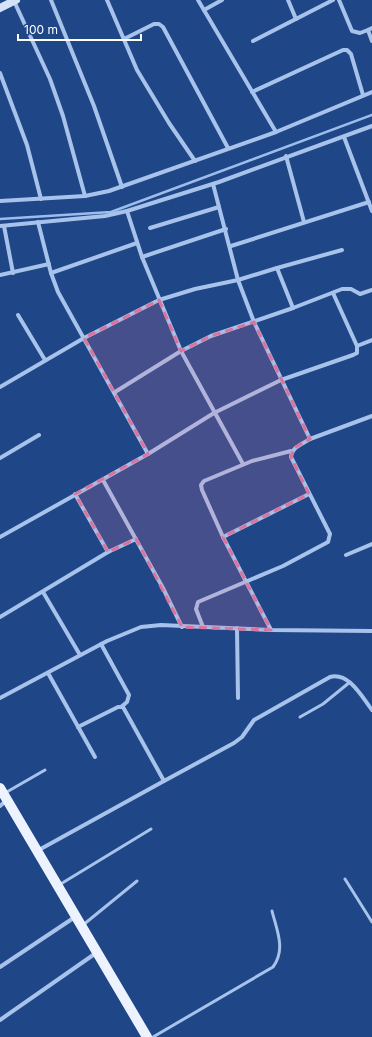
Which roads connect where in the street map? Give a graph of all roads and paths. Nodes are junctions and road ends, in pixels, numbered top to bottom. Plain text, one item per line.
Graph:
1 (51, 0) edge
2 (106, 0) edge
3 (198, 0) edge
4 (222, 0) edge
5 (288, 0) edge
6 (333, 0) edge
7 (339, 0) edge
8 (15, 1) edge
9 (0, 8) edge
10 (204, 10) junction
11 (296, 19) junction
12 (370, 29) edge
13 (124, 39) junction
14 (253, 41) dead end
15 (372, 41) edge
16 (0, 73) edge
17 (252, 92) junction
18 (372, 92) edge
19 (364, 96) junction
20 (372, 126) edge
21 (276, 132) junction
22 (344, 137) junction
23 (228, 148) junction
24 (286, 156) junction
25 (194, 161) junction
26 (213, 184) junction
27 (122, 187) junction
28 (85, 196) junction
29 (41, 199) junction
30 (0, 201) edge
31 (369, 202) junction
32 (220, 207) junction
33 (127, 211) junction
34 (372, 211) edge
35 (38, 222) junction
36 (304, 222) junction
37 (2, 226) edge
38 (150, 228) dead end
39 (226, 229) junction
40 (137, 243) junction
41 (231, 246) junction
42 (342, 250) dead end
43 (142, 257) junction
44 (49, 264) junction
45 (277, 268) junction
46 (13, 273) junction
47 (51, 273) junction
48 (0, 275) edge
49 (238, 280) junction
50 (372, 290) edge
51 (333, 293) junction
52 (159, 300) junction
53 (294, 308) junction
54 (18, 314) dead end
55 (254, 322) junction
56 (84, 338) junction
57 (372, 340) edge
58 (357, 346) junction
59 (181, 351) junction
60 (45, 360) junction
61 (281, 380) junction
62 (0, 387) edge
63 (115, 392) junction
64 (214, 414) junction
65 (372, 416) edge
66 (39, 435) dead end
67 (310, 439) junction
68 (292, 452) junction
69 (148, 454) junction
70 (0, 458) edge
71 (243, 464) junction
72 (103, 480) junction
73 (75, 494) junction
74 (309, 494) junction
75 (0, 537) edge
76 (223, 537) junction
77 (136, 539) junction
78 (372, 544) edge
79 (108, 552) junction
80 (346, 555) dead end
81 (248, 583) junction
82 (43, 592) junction
83 (0, 617) edge
84 (182, 626) junction
85 (203, 627) junction
86 (237, 628) junction
87 (271, 630) junction
88 (372, 631) edge
89 (101, 644) junction
90 (80, 655) junction
91 (48, 673) junction
92 (350, 682) junction
93 (0, 698) edge
94 (238, 698) dead end
95 (120, 706) junction
96 (372, 710) edge
97 (300, 716) dead end
98 (78, 727) junction
99 (95, 757) dead end
100 (45, 770) dead end
101 (164, 781) junction
102 (3, 797) edge
103 (151, 829) dead end
104 (37, 851) junction
105 (345, 879) dead end
106 (137, 881) dead end
107 (58, 886) junction
108 (272, 911) dead end
109 (76, 916) junction
110 (372, 922) edge
111 (82, 926) junction
112 (98, 951) junction
113 (0, 967) edge
114 (0, 1020) edge
115 (147, 1037) edge
116 (153, 1037) edge

1 - 27 street
2 - 13 street
3 - 10 street
4 - 10 street
5 - 11 street
6 - 11 street
7 - 12 street
8 - 9 main road
8 - 28 street
10 - 17 street
11 - 14 street
12 - 15 street
13 - 23 street
13 - 25 street
16 - 29 street
17 - 19 street
17 - 21 street
18 - 19 street
19 - 21 street
20 - 22 street
21 - 23 street
22 - 24 street
22 - 31 street
23 - 25 street
24 - 26 street
24 - 36 street
25 - 27 street
26 - 32 street
26 - 33 street
27 - 28 street
28 - 29 street
29 - 30 street
31 - 34 street
31 - 36 street
32 - 38 street
32 - 39 street
33 - 35 street
33 - 40 street
35 - 37 street
35 - 44 street
36 - 41 street
37 - 46 street
39 - 41 street
39 - 43 street
40 - 43 street
40 - 47 street
41 - 49 street
42 - 45 street
43 - 52 street
44 - 46 street
44 - 47 street
45 - 49 street
45 - 53 street
46 - 48 street
47 - 56 street
49 - 52 street
49 - 55 street
50 - 51 street
51 - 53 street
51 - 58 street
52 - 56 street
52 - 59 street
53 - 55 street
54 - 60 street
55 - 59 street
55 - 61 street
56 - 60 street
56 - 63 street
57 - 58 street
58 - 61 street
59 - 63 street
59 - 64 street
60 - 62 street
61 - 64 street
61 - 67 street
63 - 69 street
64 - 69 street
64 - 71 street
65 - 67 street
66 - 70 street
67 - 68 street
68 - 71 street
68 - 74 street
69 - 72 street
71 - 76 street
72 - 73 street
72 - 77 street
73 - 75 street
73 - 79 street
74 - 76 street
74 - 81 street
76 - 81 street
77 - 79 street
77 - 84 street
78 - 80 street
79 - 82 street
81 - 85 street
81 - 87 street
82 - 83 street
82 - 90 street
84 - 85 street
84 - 89 street
85 - 86 street
86 - 87 street
86 - 94 street
87 - 88 street
89 - 90 street
89 - 95 street
90 - 91 street
91 - 93 street
91 - 98 street
92 - 96 street
92 - 97 lane
92 - 101 street
95 - 98 street
95 - 101 street
98 - 99 street
100 - 102 lane
101 - 104 street
102 - 104 main road
103 - 107 lane
104 - 107 main road
105 - 110 lane
106 - 111 lane
107 - 109 main road
108 - 116 lane
109 - 111 main road
109 - 113 street
111 - 112 main road
112 - 114 street
112 - 115 main road

